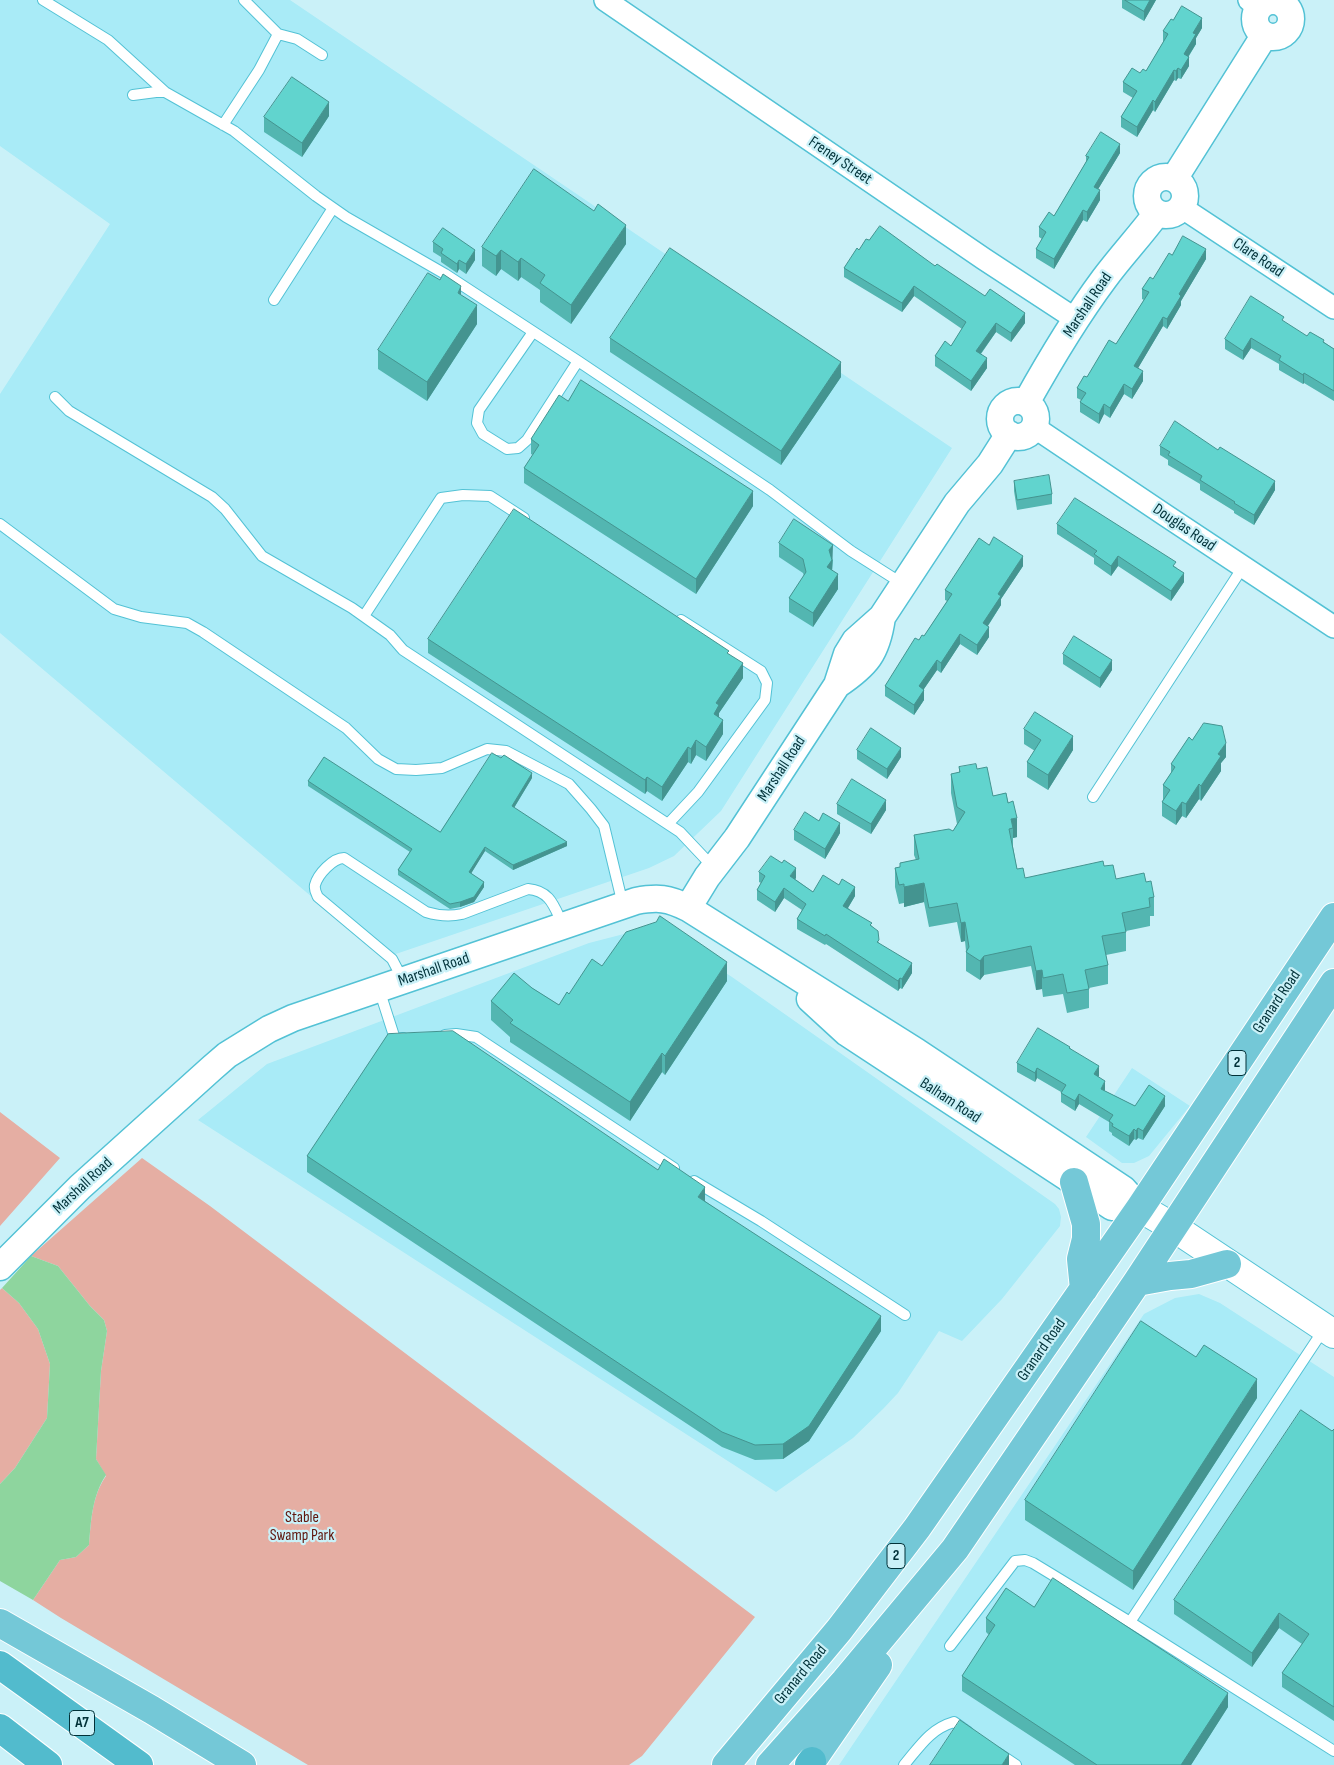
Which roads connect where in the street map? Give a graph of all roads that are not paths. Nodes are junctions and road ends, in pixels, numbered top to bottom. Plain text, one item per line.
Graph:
1 (43, 0) edge
2 (244, 0) edge
3 (605, 0) edge
4 (1270, 3) edge
5 (278, 34) junction
6 (322, 55) dead end
7 (165, 92) junction
8 (133, 95) dead end
9 (224, 124) junction
10 (334, 208) junction
11 (1169, 210) junction
12 (274, 300) dead end
13 (1334, 308) edge
14 (1077, 320) junction
15 (533, 332) junction
16 (578, 361) junction
17 (55, 397) dead end
18 (1030, 415) junction
19 (531, 522) edge
20 (0, 524) edge
21 (1243, 567) junction
22 (903, 584) junction
23 (671, 613) edge
24 (364, 616) junction
25 (1334, 627) edge
26 (1093, 797) dead end
27 (668, 824) junction
28 (714, 867) junction
29 (623, 906) junction
30 (688, 908) junction
31 (1334, 917) edge
32 (563, 926) junction
33 (776, 964) junction
34 (1334, 983) edge
35 (391, 984) junction
36 (438, 1036) edge
37 (412, 1038) edge
38 (1074, 1182) junction
39 (1140, 1208) junction
40 (1173, 1227) junction
41 (1227, 1264) junction
42 (0, 1266) edge
43 (1137, 1282) junction
44 (1084, 1289) junction
45 (905, 1316) dead end
46 (1329, 1331) edge
47 (955, 1548) junction
48 (1130, 1622) junction
49 (0, 1623) edge
50 (950, 1646) dead end
51 (0, 1665) edge
52 (0, 1728) edge
53 (752, 1735) junction
54 (977, 1738) edge
55 (993, 1749) edge
56 (1334, 1751) edge
57 (810, 1764) edge
58 (48, 1765) edge
59 (139, 1765) edge
60 (242, 1765) edge
61 (718, 1765) edge
62 (726, 1765) edge
63 (770, 1765) edge
64 (904, 1765) edge
65 (1016, 1765) edge

1 - 7 lane
2 - 5 lane
3 - 14 street, Freney Street
4 - 11 street
5 - 6 lane
5 - 9 lane
7 - 8 lane
7 - 9 lane
9 - 10 lane
10 - 12 lane
10 - 15 lane
11 - 13 street, Clare Road
11 - 14 street, Marshall Road
14 - 18 street, Marshall Road
15 - 16 lane
15 - 16 lane
16 - 22 lane
17 - 24 lane
18 - 21 street, Douglas Road
18 - 22 street, Marshall Road
19 - 24 lane
20 - 29 lane
21 - 25 street, Douglas Road
21 - 26 lane
22 - 28 street, Marshall Road
23 - 27 lane
24 - 27 lane
27 - 28 lane
28 - 30 street, Marshall Road
29 - 30 street, Marshall Road
29 - 32 street, Marshall Road
30 - 33 street, Balham Road
31 - 39 highway, Granard Road / 2
32 - 35 street, Marshall Road
32 - 35 lane
33 - 38 street, Balham Road
33 - 39 street, Balham Road
34 - 40 highway, 2
35 - 37 lane
35 - 42 street, Marshall Road
36 - 45 lane
38 - 39 street, Balham Road
38 - 44 highway
39 - 40 main road, Balham Road
39 - 44 highway, Granard Road / 2
40 - 41 main road, Balham Road
40 - 43 highway, 2
41 - 43 highway
41 - 46 main road, Balham Road
43 - 47 highway, 2
44 - 53 highway, Granard Road / 2
46 - 48 lane
47 - 57 highway
47 - 63 highway, 2
48 - 50 lane
48 - 56 lane
49 - 60 highway
51 - 59 highway, A7
52 - 58 highway
53 - 61 highway
53 - 62 highway, Granard Road / 2
54 - 64 lane
55 - 65 lane

